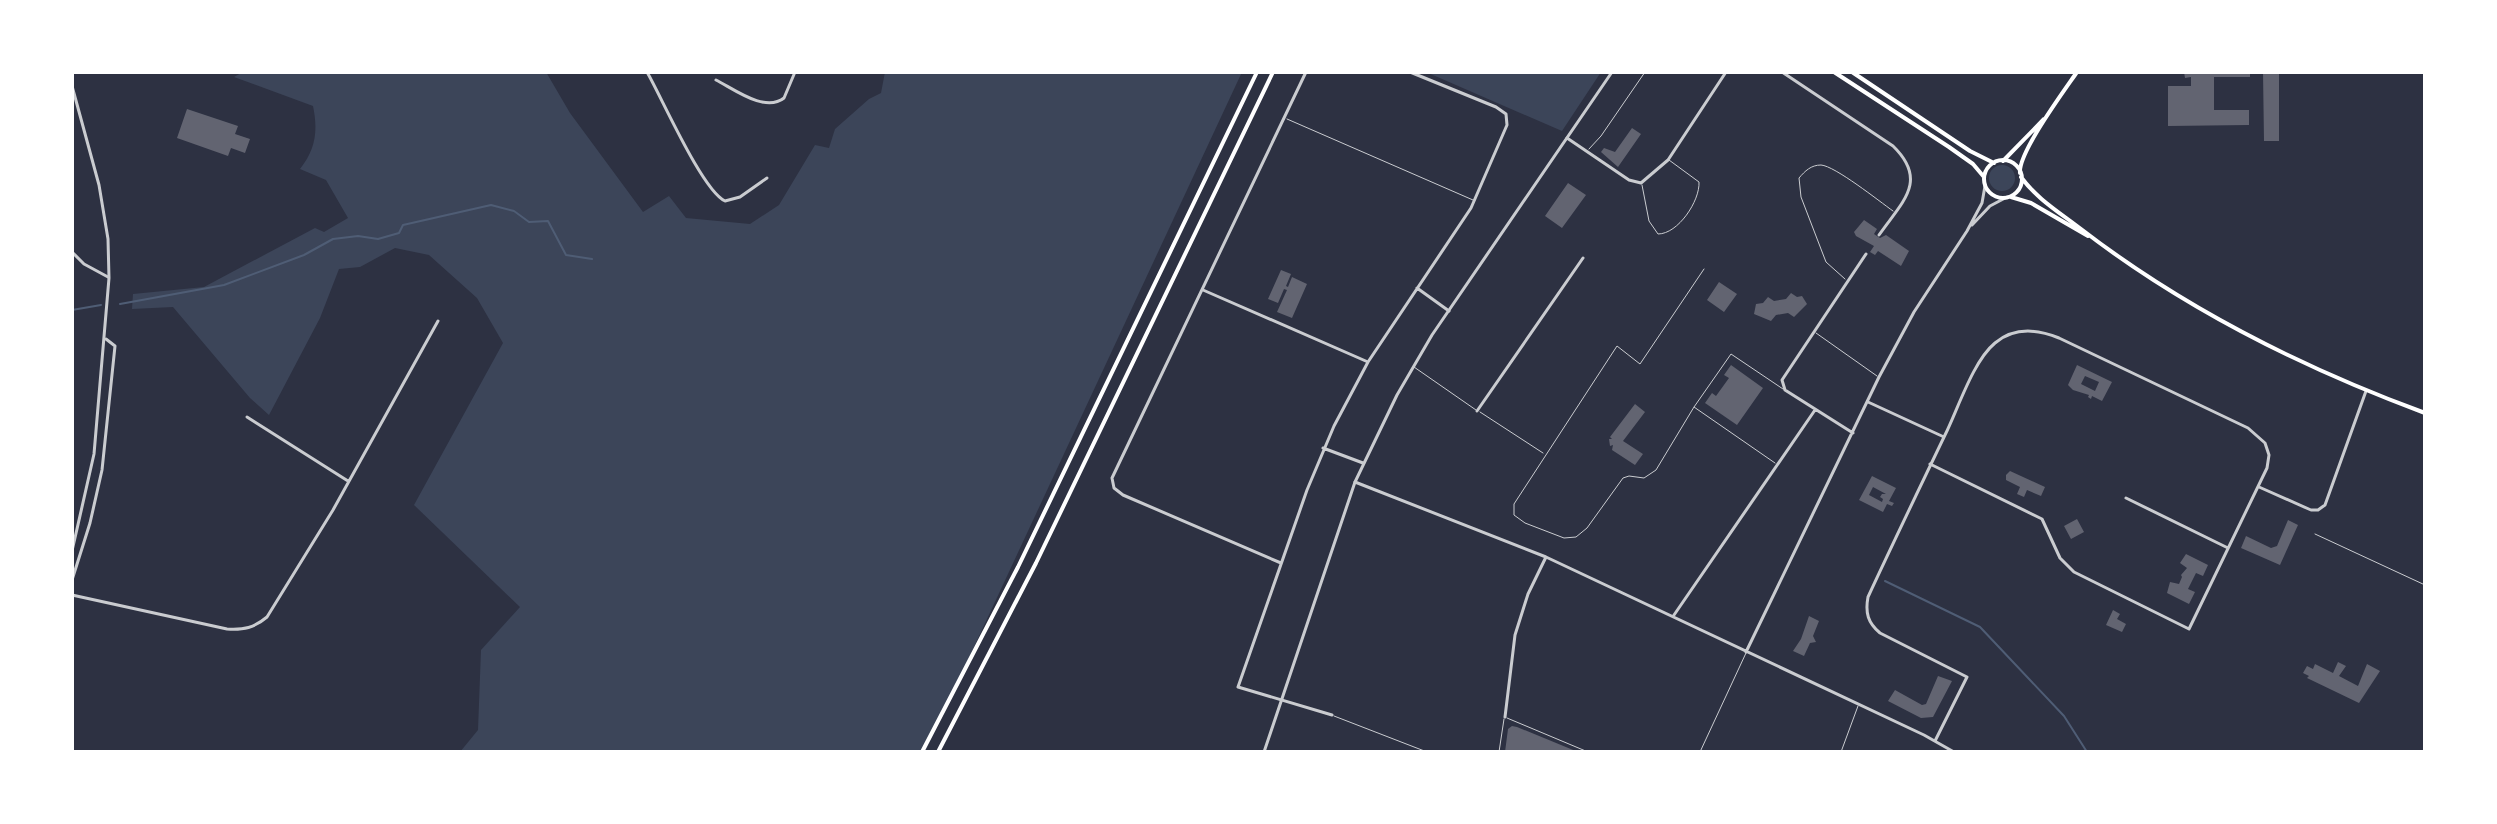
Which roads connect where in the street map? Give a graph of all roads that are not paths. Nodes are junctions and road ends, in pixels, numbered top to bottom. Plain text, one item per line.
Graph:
1 (647, 72) edge
2 (795, 72) edge
3 (1257, 72) edge
4 (1273, 72) edge
5 (1306, 72) edge
6 (1410, 72) edge
7 (1612, 72) edge
8 (1645, 72) edge
9 (1726, 72) edge
10 (1782, 72) edge
11 (1834, 72) edge
12 (1852, 72) edge
13 (2077, 72) edge
14 (716, 80) dead end
15 (72, 86) edge
16 (2048, 115) junction
17 (1285, 118) junction
18 (1567, 138) junction
19 (1587, 151) junction
20 (1668, 160) junction
21 (2003, 161) junction
22 (1994, 163) junction
23 (2021, 175) junction
24 (1984, 177) junction
25 (767, 178) dead end
26 (1641, 183) junction
27 (1985, 186) junction
28 (2007, 197) junction
29 (1475, 201) junction
30 (1895, 212) junction
31 (1967, 231) junction
32 (1879, 235) dead end
33 (2094, 239) junction
34 (72, 252) edge
35 (1866, 254) dead end
36 (1583, 258) dead end
37 (1704, 269) dead end
38 (109, 278) junction
39 (1847, 281) junction
40 (1417, 288) junction
41 (1203, 290) junction
42 (1449, 311) junction
43 (438, 321) dead end
44 (1813, 332) junction
45 (106, 339) junction
46 (1368, 362) junction
47 (1413, 366) junction
48 (1879, 377) junction
49 (1785, 390) junction
50 (2366, 391) junction
51 (1868, 402) junction
52 (1694, 407) junction
53 (1815, 410) junction
54 (1477, 411) junction
55 (2425, 413) edge
56 (247, 417) dead end
57 (1853, 433) junction
58 (1944, 437) junction
59 (1323, 448) junction
60 (1545, 454) junction
61 (1363, 463) junction
62 (1930, 464) junction
63 (1777, 465) junction
64 (349, 482) junction
65 (1355, 482) junction
66 (2259, 487) junction
67 (2126, 498) dead end
68 (2315, 534) dead end
69 (2228, 548) junction
70 (72, 551) edge
71 (1546, 557) junction
72 (1281, 563) junction
73 (72, 580) edge
74 (2425, 585) edge
75 (72, 595) edge
76 (1673, 616) junction
77 (1746, 652) junction
78 (1281, 701) junction
79 (1858, 704) junction
80 (1332, 715) joint
81 (1505, 717) junction
82 (1935, 741) junction
83 (1419, 750) edge
84 (922, 752) edge
85 (938, 752) edge
86 (1264, 752) edge
87 (1427, 752) edge
88 (1499, 752) edge
89 (1588, 752) edge
90 (1700, 752) edge
91 (1841, 752) edge
92 (1954, 752) edge

1 - 25 street
2 - 14 street
3 - 84 main road
4 - 85 main road
5 - 17 street
6 - 29 street
7 - 18 street
8 - 19 lane
9 - 20 street
10 - 30 street
11 - 24 main road
12 - 22 main road
13 - 16 main road
15 - 38 street
16 - 21 main road
16 - 23 main road
17 - 29 lane
17 - 41 street
18 - 19 street
18 - 42 street
19 - 26 street
20 - 26 street
20 - 26 lane
21 - 22 main road
21 - 23 main road
22 - 24 main road
23 - 28 main road
23 - 33 main road
24 - 27 main road
27 - 28 main road
27 - 31 street
28 - 31 street
28 - 33 main road
29 - 40 street
30 - 32 street
30 - 39 lane
31 - 48 street
33 - 50 main road
34 - 38 street
35 - 39 street
36 - 54 street
37 - 60 lane
38 - 45 street
39 - 44 street
40 - 42 street
40 - 46 street
41 - 46 street
41 - 72 street
42 - 47 street
43 - 64 street
44 - 48 lane
44 - 49 street
45 - 70 street
45 - 73 street
46 - 59 street
47 - 54 lane
47 - 61 street
48 - 51 street
49 - 52 lane
49 - 53 street
50 - 55 main road
50 - 66 street
51 - 57 street
51 - 58 street
52 - 60 lane
52 - 63 lane
53 - 57 street
53 - 63 street
54 - 60 lane
56 - 64 street
57 - 77 street
58 - 62 street
58 - 66 street
59 - 61 street
59 - 72 street
61 - 65 street
62 - 69 street
62 - 82 street
63 - 76 street
64 - 75 street
65 - 71 street
65 - 78 street
66 - 69 street
67 - 69 street
68 - 74 lane
71 - 76 street
71 - 81 street
72 - 78 street
76 - 77 street
77 - 79 street
77 - 90 lane
78 - 80 street
78 - 86 street
79 - 82 street
79 - 91 lane
80 - 83 lane
81 - 88 lane
81 - 89 lane
82 - 92 street
83 - 87 lane

